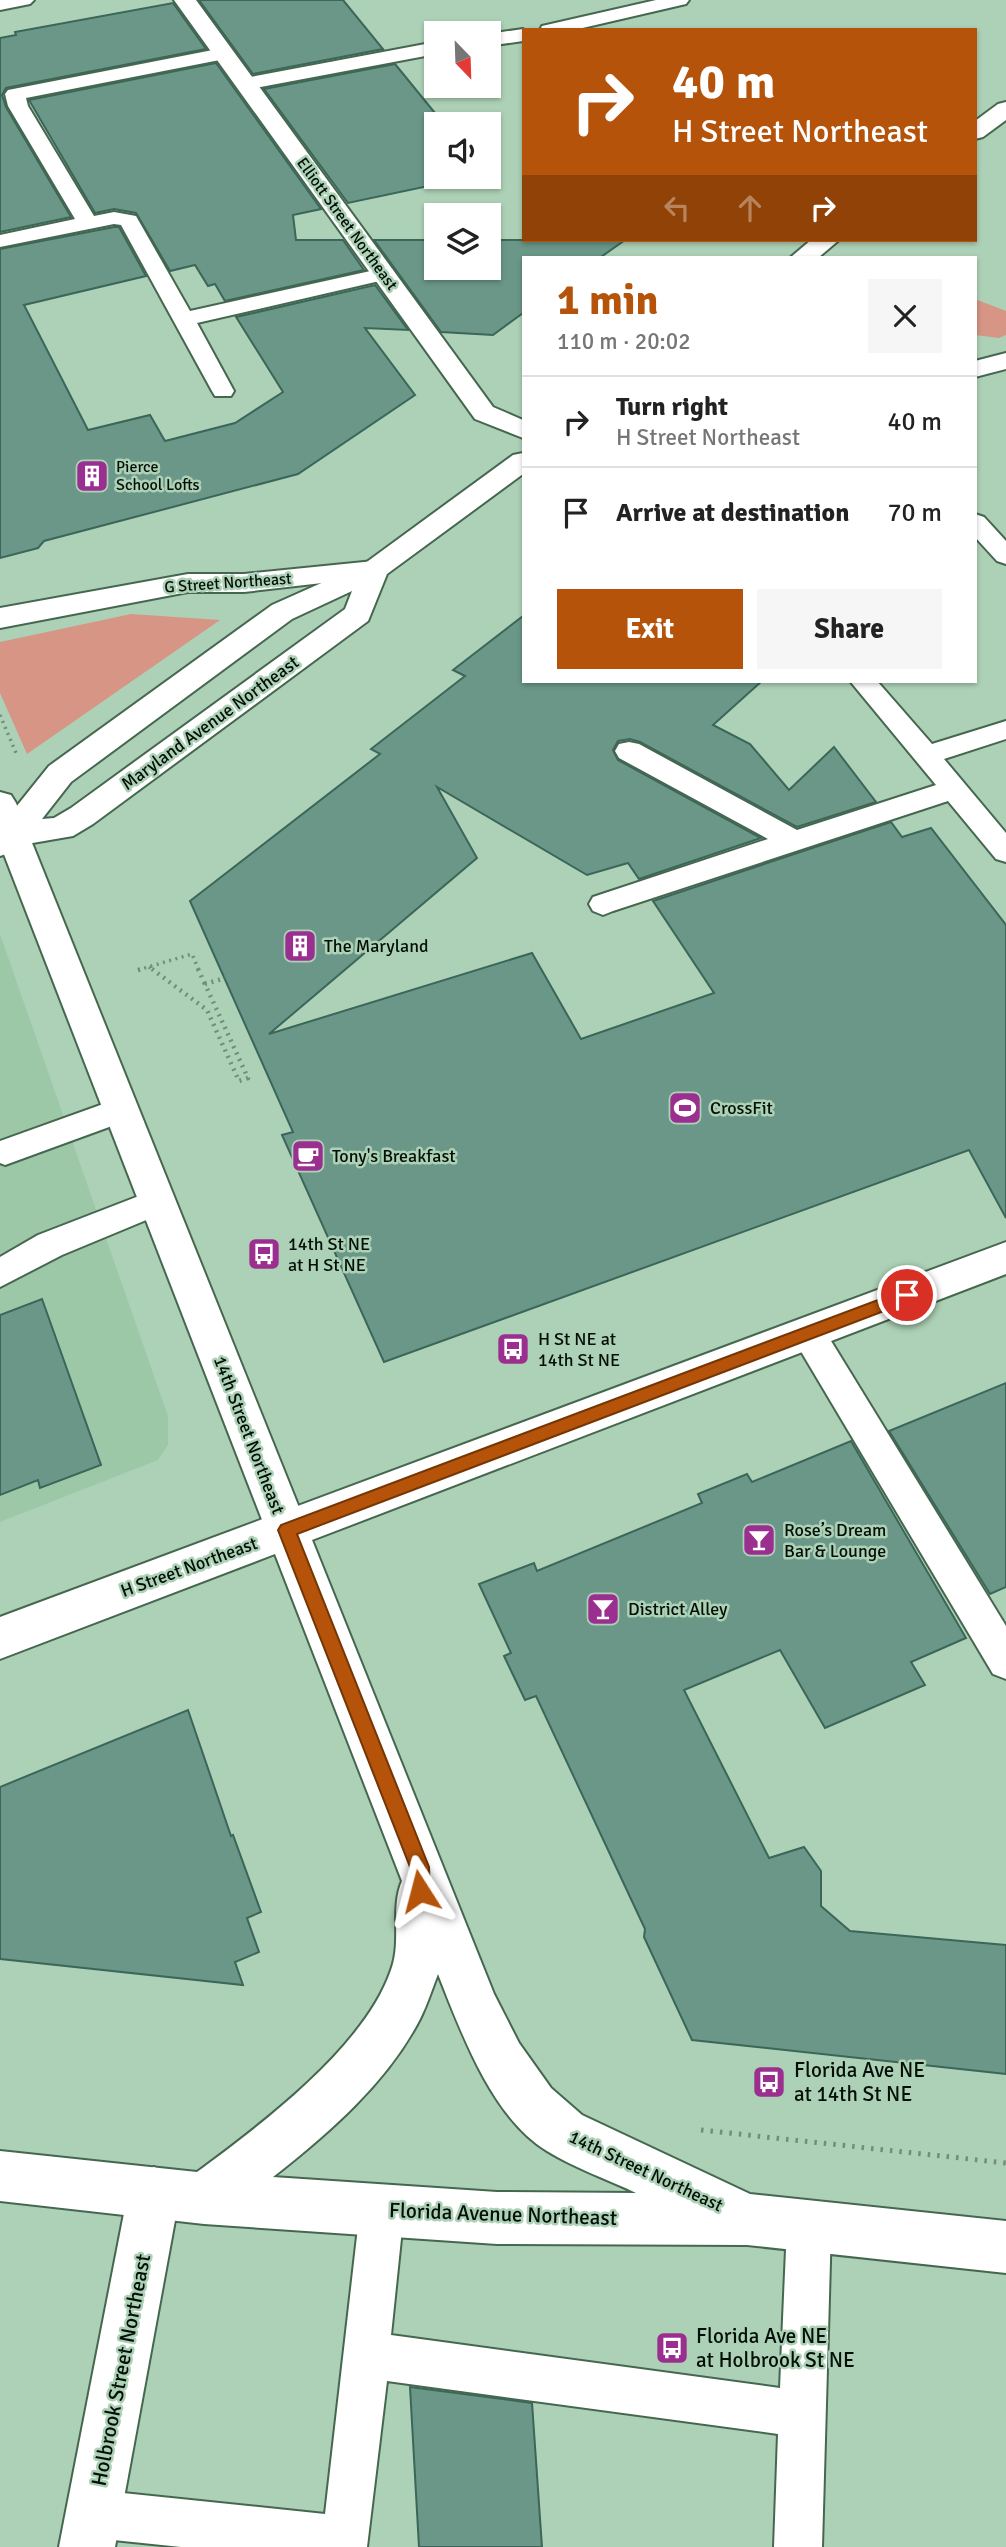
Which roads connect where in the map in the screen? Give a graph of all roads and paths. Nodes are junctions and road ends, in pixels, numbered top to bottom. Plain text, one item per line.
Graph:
1 (23, 0) edge
2 (185, 0) edge
3 (680, 0) edge
4 (0, 4) edge
5 (558, 28) edge
6 (522, 35) edge
7 (501, 38) edge
8 (424, 49) edge
9 (223, 54) junction
10 (245, 84) junction
11 (1006, 109) edge
12 (977, 131) edge
13 (88, 223) junction
14 (0, 241) edge
15 (824, 242) edge
16 (804, 256) edge
17 (384, 274) junction
18 (184, 319) junction
19 (977, 351) edge
20 (1006, 351) edge
21 (1006, 361) edge
22 (977, 368) edge
23 (223, 391) dead end
24 (522, 430) edge
25 (522, 462) edge
26 (977, 524) edge
27 (1005, 554) edge
28 (977, 561) edge
29 (374, 570) junction
30 (0, 618) edge
31 (865, 683) edge
32 (1006, 730) edge
33 (629, 751) dead end
34 (926, 755) junction
35 (954, 789) junction
36 (4, 827) edge
37 (793, 841) junction
38 (1006, 852) edge
39 (603, 904) dead end
40 (149, 967) junction
41 (138, 971) dead end
42 (225, 978) dead end
43 (205, 984) junction
44 (120, 1110) junction
45 (2, 1152) edge
46 (158, 1202) junction
47 (1006, 1258) edge
48 (0, 1273) edge
49 (808, 1333) junction
50 (287, 1530) junction
51 (0, 1638) edge
52 (1006, 1661) edge
53 (419, 1867) junction
54 (693, 2129) dead end
55 (1006, 2163) edge
56 (0, 2176) edge
57 (179, 2195) junction
58 (382, 2210) junction
59 (747, 2219) junction
60 (809, 2226) junction
61 (1006, 2247) edge
62 (366, 2355) junction
63 (803, 2414) junction
64 (90, 2530) edge
65 (798, 2547) edge

1 - 4 main road
2 - 9 main road, Elliott Street Northeast
3 - 5 lane
6 - 7 lane
8 - 10 lane
9 - 10 main road, Elliott Street Northeast
9 - 13 lane
10 - 17 main road, Elliott Street Northeast
11 - 12 main road
13 - 14 lane
13 - 18 lane
15 - 16 main road
17 - 18 lane
17 - 24 main road, Elliott Street Northeast
18 - 23 lane
19 - 20 main road
21 - 22 main road
25 - 29 main road
26 - 27 lane
27 - 28 lane
29 - 30 main road, G Street Northeast
29 - 36 main road
29 - 36 main road, Maryland Avenue Northeast
31 - 34 lane
32 - 34 lane
33 - 37 lane
34 - 35 lane
35 - 37 lane
35 - 38 lane
36 - 44 main road, 14th Street Northeast
37 - 39 lane
40 - 41 path
40 - 43 path
40 - 43 path
42 - 43 path
44 - 45 lane
44 - 46 main road, 14th Street Northeast
46 - 48 lane
46 - 50 main road, 14th Street Northeast
47 - 49 main road, H Street Northeast
49 - 50 main road, H Street Northeast
49 - 52 lane
50 - 51 main road, H Street Northeast
50 - 53 main road, 14th Street Northeast
53 - 57 main road
53 - 59 main road, 14th Street Northeast
54 - 55 path
56 - 57 main road, Florida Avenue Northeast
57 - 58 main road, Florida Avenue Northeast
57 - 64 main road, Holbrook Street Northeast
58 - 59 main road, Florida Avenue Northeast
58 - 62 lane
59 - 60 main road, Florida Avenue Northeast
60 - 61 main road, Florida Avenue Northeast
60 - 63 lane
62 - 63 lane
62 - 64 lane
63 - 65 lane

